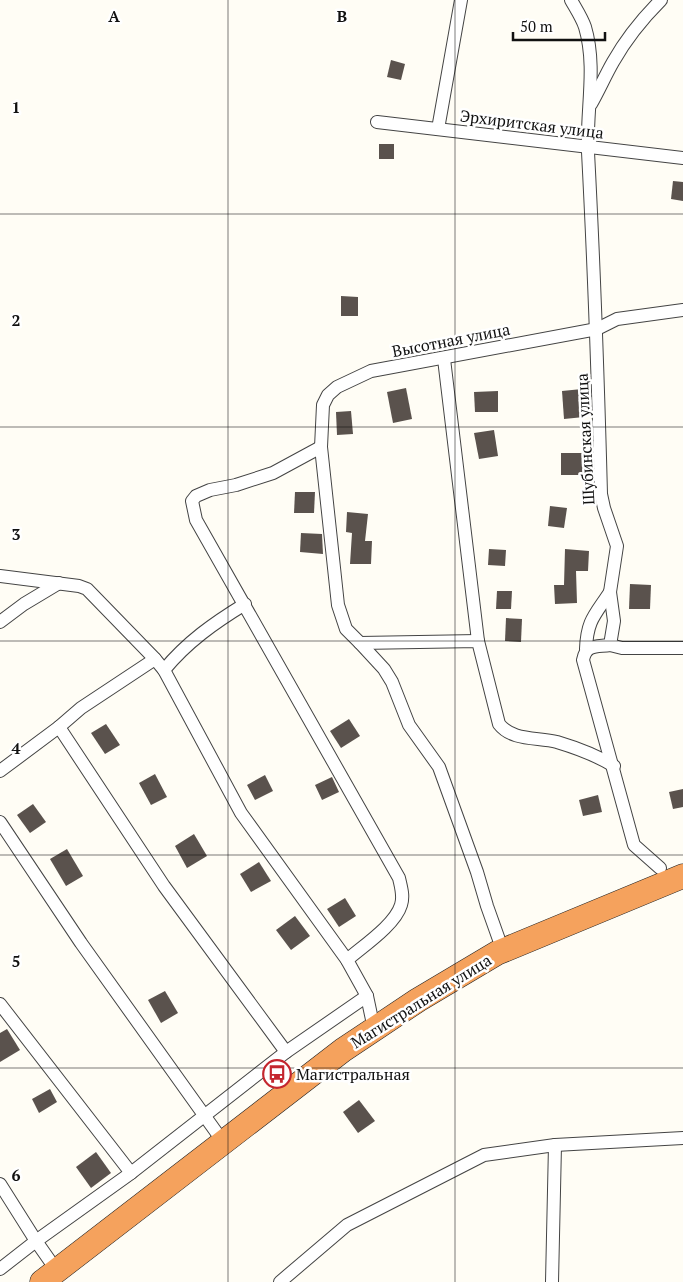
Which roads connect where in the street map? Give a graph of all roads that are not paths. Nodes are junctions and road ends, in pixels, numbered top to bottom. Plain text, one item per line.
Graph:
1 (461, 0) edge
2 (571, 0) edge
3 (661, 0) edge
4 (590, 104) junction
5 (377, 122) dead end
6 (438, 129) junction
7 (588, 147) junction
8 (683, 158) edge
9 (683, 310) edge
10 (597, 329) junction
11 (444, 359) junction
12 (322, 447) junction
13 (0, 576) edge
14 (59, 583) junction
15 (610, 592) junction
16 (245, 604) junction
17 (0, 622) edge
18 (478, 641) junction
19 (360, 643) junction
20 (610, 645) junction
21 (683, 648) edge
22 (586, 649) junction
23 (155, 659) junction
24 (164, 670) junction
25 (59, 727) junction
26 (614, 766) junction
27 (0, 771) edge
28 (0, 822) edge
29 (660, 868) dead end
30 (683, 876) edge
31 (503, 951) junction
32 (347, 960) junction
33 (367, 996) junction
34 (0, 1004) edge
35 (374, 1029) junction
36 (286, 1052) junction
37 (204, 1115) junction
38 (683, 1138) edge
39 (224, 1143) junction
40 (555, 1145) junction
41 (131, 1173) junction
42 (0, 1184) edge
43 (36, 1241) junction
44 (0, 1269) edge
45 (50, 1276) edge
46 (280, 1282) edge
47 (552, 1282) edge

1 - 6 street
2 - 4 street, Шубинская улица
3 - 4 street
4 - 7 street, Шубинская улица
5 - 6 street, Эрхиритская улица
6 - 7 street, Эрхиритская улица
7 - 8 street, Эрхиритская улица
7 - 10 street, Шубинская улица
9 - 10 street, Высотная улица
10 - 11 street, Высотная улица
10 - 15 street, Шубинская улица
11 - 12 street, Высотная улица
11 - 18 street
12 - 16 street
12 - 19 street
13 - 14 street
14 - 17 street
14 - 23 street
15 - 20 street, Шубинская улица
15 - 22 street
16 - 24 street
16 - 32 street
18 - 19 street
18 - 26 street
19 - 31 street
20 - 21 street
20 - 22 street
22 - 26 street
23 - 24 street
23 - 25 street
24 - 32 street
25 - 27 street
25 - 36 street
26 - 29 street
28 - 37 street
30 - 31 highway, Магистральная улица
31 - 35 highway, Магистральная улица
32 - 33 street
33 - 35 street
33 - 36 street
34 - 41 street
35 - 39 highway, Магистральная улица
36 - 37 street
37 - 39 street
37 - 41 street
38 - 40 street
39 - 45 highway, Магистральная улица
40 - 46 street
40 - 47 street
41 - 43 street
42 - 43 street
43 - 44 street
43 - 45 street

